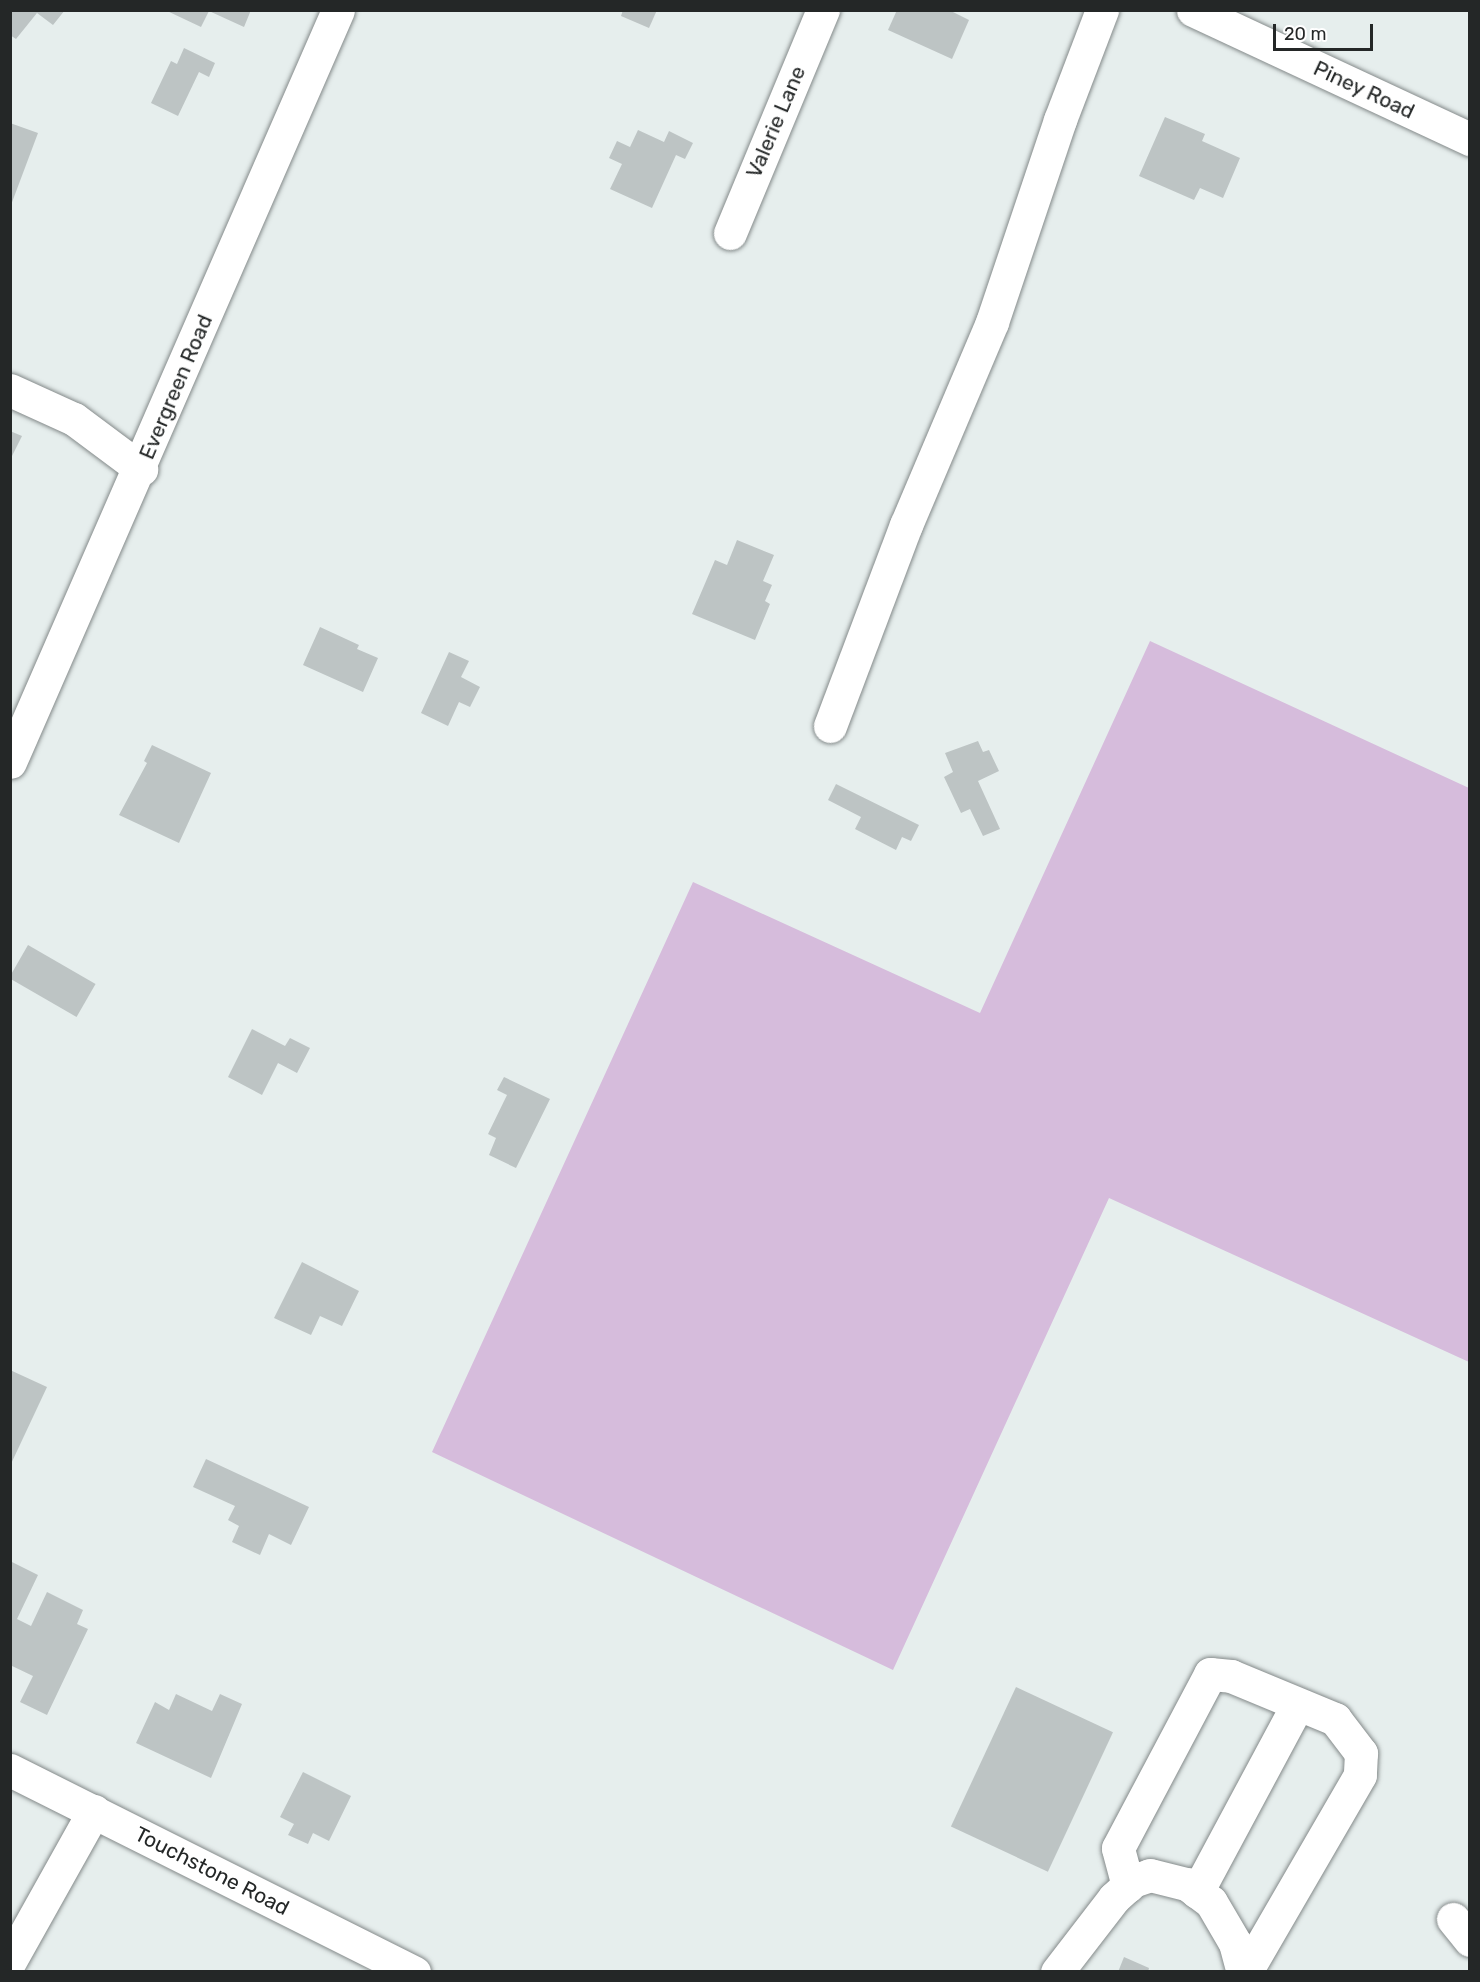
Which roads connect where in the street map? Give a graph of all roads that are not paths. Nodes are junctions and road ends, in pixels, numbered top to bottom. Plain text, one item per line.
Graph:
1 (338, 10) edge
2 (823, 10) edge
3 (1102, 10) edge
4 (1193, 10) edge
5 (1470, 139) edge
6 (730, 233) dead end
7 (10, 390) edge
8 (141, 469) junction
9 (830, 726) dead end
10 (10, 762) edge
11 (1298, 1704) junction
12 (10, 1770) edge
13 (94, 1811) junction
14 (1128, 1886) junction
15 (1197, 1892) junction
16 (10, 1961) edge
17 (414, 1971) edge
18 (1057, 1971) edge
19 (1244, 1971) edge

1 - 8 street, Evergreen Road
2 - 6 street, Valerie Lane
3 - 9 street
4 - 5 street, Piney Road
7 - 8 street
8 - 10 street, Evergreen Road
11 - 14 street
11 - 15 street
11 - 19 street
12 - 13 street, Touchstone Road
13 - 16 street
13 - 17 street, Touchstone Road
14 - 15 street
14 - 18 street
15 - 19 street

